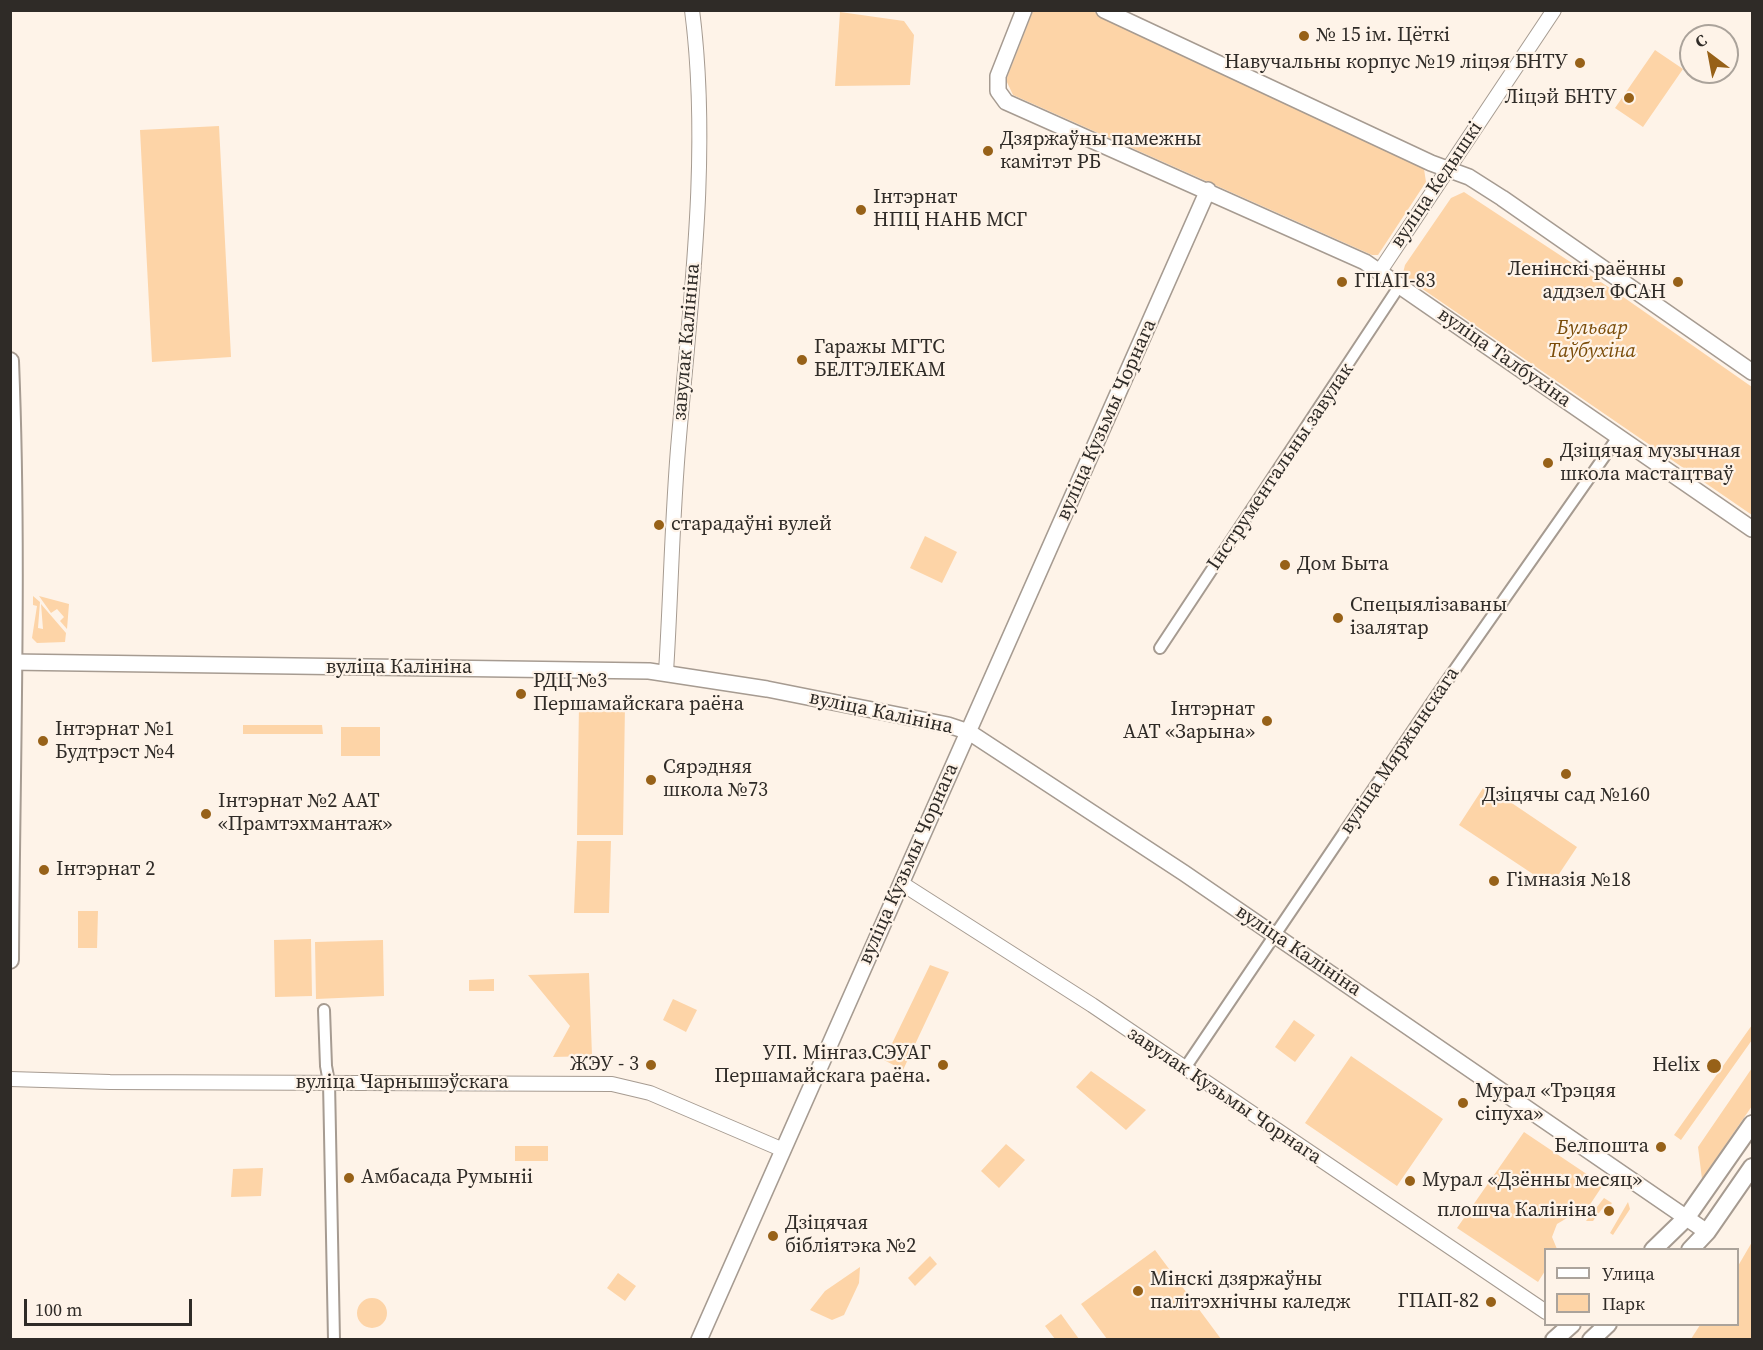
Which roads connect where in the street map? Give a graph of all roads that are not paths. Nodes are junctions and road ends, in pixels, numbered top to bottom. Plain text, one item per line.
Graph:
1 (692, 10) edge
2 (1024, 10) edge
3 (1104, 10) edge
4 (1554, 10) edge
5 (1447, 169) junction
6 (1208, 190) junction
7 (1380, 272) junction
8 (1400, 285) junction
9 (10, 361) edge
10 (1752, 372) edge
11 (1618, 437) junction
12 (1752, 529) edge
13 (13, 605) edge
14 (1160, 648) dead end
15 (13, 662) edge
16 (666, 672) junction
17 (969, 732) junction
18 (12, 764) edge
19 (901, 883) junction
20 (1275, 935) junction
21 (10, 960) edge
22 (324, 1010) dead end
23 (1185, 1068) junction
24 (10, 1079) edge
25 (329, 1082) junction
26 (1752, 1124) edge
27 (781, 1149) junction
28 (1752, 1167) edge
29 (1687, 1217) junction
30 (1707, 1232) junction
31 (1655, 1248) edge
32 (1692, 1248) edge
33 (1544, 1310) edge
34 (1606, 1326) edge
35 (334, 1340) edge
36 (699, 1340) edge
37 (1591, 1340) edge

1 - 16 street, завулак Калініна
2 - 6 main road, вуліца Талбухіна
3 - 5 main road
4 - 5 street, вуліца Кедышкі
5 - 7 street, вуліца Кедышкі
5 - 10 main road
6 - 7 main road, вуліца Талбухіна
6 - 17 main road, вуліца Кузьмы Чорнага
7 - 8 main road, вуліца Талбухіна
8 - 11 main road, вуліца Талбухіна
8 - 14 street, Інструментальны завулак
9 - 13 main road
11 - 12 main road, вуліца Талбухіна
11 - 20 street, вуліца Мяржынскага
13 - 15 main road
15 - 16 main road, вуліца Калініна
15 - 18 main road
16 - 17 main road, вуліца Калініна
17 - 19 main road, вуліца Кузьмы Чорнага
17 - 20 main road, вуліца Калініна
18 - 21 main road
19 - 23 street, завулак Кузьмы Чорнага
19 - 27 main road, вуліца Кузьмы Чорнага
20 - 23 street, вуліца Мяржынскага
20 - 29 main road, вуліца Калініна
22 - 25 street
23 - 33 street, завулак Кузьмы Чорнага
24 - 25 street, вуліца Чарнышэўскага
25 - 27 street, вуліца Чарнышэўскага
25 - 35 street
26 - 29 main road
27 - 36 main road, вуліца Кузьмы Чорнага
28 - 30 main road
29 - 30 main road, вуліца Калініна
29 - 31 main road
30 - 32 main road
34 - 37 main road

